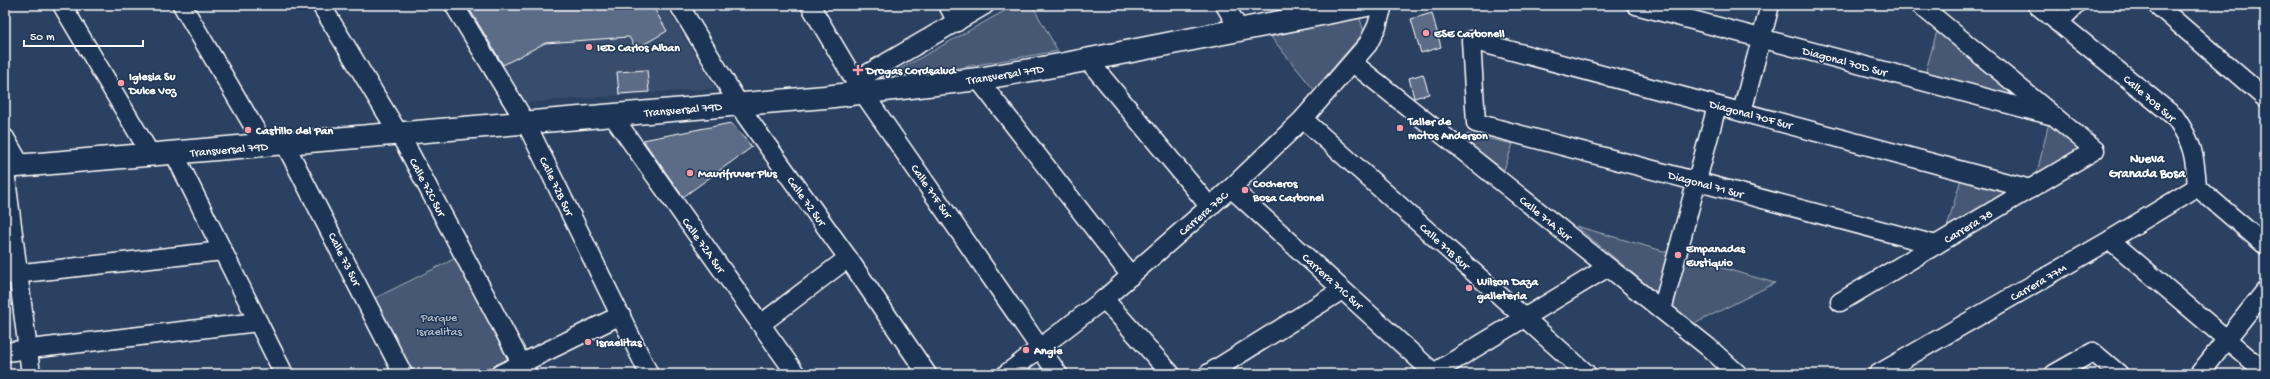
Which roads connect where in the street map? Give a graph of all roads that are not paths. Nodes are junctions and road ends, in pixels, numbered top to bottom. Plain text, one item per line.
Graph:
1 (62, 5) edge
2 (182, 5) edge
3 (321, 5) edge
4 (454, 5) edge
5 (679, 5) edge
6 (810, 5) edge
7 (948, 5) edge
8 (986, 5) edge
9 (1225, 5) edge
10 (1383, 5) edge
11 (1636, 5) edge
12 (1770, 5) edge
13 (1920, 5) edge
14 (2037, 5) edge
15 (2076, 5) edge
16 (2156, 5) edge
17 (1359, 6) edge
18 (958, 22) junction
19 (2058, 23) junction
20 (1240, 31) junction
21 (1762, 38) junction
22 (1088, 60) junction
23 (1353, 63) junction
24 (978, 79) junction
25 (859, 87) junction
26 (2265, 98) edge
27 (738, 104) junction
28 (1717, 106) junction
29 (1742, 112) junction
30 (612, 115) junction
31 (2055, 117) junction
32 (1302, 119) junction
33 (1476, 123) joint
34 (526, 124) junction
35 (400, 135) junction
36 (5, 138) edge
37 (275, 145) junction
38 (174, 153) junction
39 (151, 155) junction
40 (10, 168) edge
41 (1696, 182) junction
42 (2197, 187) junction
43 (1231, 188) junction
44 (2030, 188) junction
45 (1210, 207) junction
46 (2110, 240) junction
47 (1936, 245) junction
48 (2265, 245) edge
49 (223, 251) junction
50 (848, 258) junction
51 (1608, 267) junction
52 (12, 274) edge
53 (1131, 276) junction
54 (1342, 290) junction
55 (2265, 291) edge
56 (1104, 299) junction
57 (1840, 302) dead end
58 (1662, 310) junction
59 (621, 315) junction
60 (1525, 319) junction
61 (258, 322) junction
62 (761, 324) junction
63 (2226, 340) junction
64 (1041, 348) junction
65 (28, 350) junction
66 (5, 352) edge
67 (524, 369) edge
68 (2265, 372) edge
69 (31, 374) edge
70 (284, 374) edge
71 (403, 374) edge
72 (500, 374) edge
73 (649, 374) edge
74 (796, 374) edge
75 (927, 374) edge
76 (1006, 374) edge
77 (1058, 374) edge
78 (1171, 374) edge
79 (1208, 374) edge
80 (1434, 374) edge
81 (1587, 374) edge
82 (1738, 374) edge
83 (1878, 374) edge
84 (2054, 374) edge
85 (2119, 374) edge
86 (2199, 374) edge

1 - 39 street
2 - 37 street, Calle 73 Sur
3 - 35 street, Calle 72C Sur
4 - 34 street, Calle 72B Sur
5 - 27 street, Calle 72 Sur
6 - 25 street, Calle 71F Sur
7 - 18 street
8 - 18 street
9 - 20 street
10 - 23 street, Carrera 78C
11 - 21 street, Diagonal 70D Sur
12 - 21 street
13 - 31 street
14 - 19 street, Calle 70B Sur
15 - 19 street
16 - 26 street
17 - 20 main road, Transversal 79D
18 - 25 street
19 - 42 street, Calle 70B Sur
20 - 22 main road, Transversal 79D
21 - 29 street
21 - 31 street, Diagonal 70D Sur
22 - 24 main road, Transversal 79D
22 - 45 street
23 - 32 street, Carrera 78C
23 - 51 street, Calle 71A Sur
24 - 25 main road, Transversal 79D
24 - 53 street
25 - 27 main road, Transversal 79D
25 - 64 street, Calle 71F Sur
27 - 30 main road, Transversal 79D
27 - 50 street, Calle 72 Sur
28 - 29 street, Diagonal 70F Sur
28 - 33 street, Diagonal 70F Sur
28 - 41 street
29 - 44 street, Diagonal 70F Sur
30 - 34 main road, Transversal 79D
30 - 62 street, Calle 72A Sur
31 - 44 street, Carrera 78
32 - 43 street, Carrera 78C
32 - 60 street, Calle 71B Sur
33 - 41 street, Diagonal 71 Sur
34 - 35 main road, Transversal 79D
34 - 59 street, Calle 72B Sur
35 - 37 main road, Transversal 79D
35 - 67 street, Calle 72C Sur
36 - 40 street
37 - 38 main road, Transversal 79D
37 - 71 street, Calle 73 Sur
38 - 39 main road, Transversal 79D
38 - 49 street
39 - 40 main road, Transversal 79D
40 - 52 street
41 - 47 street, Diagonal 71 Sur
41 - 58 street
42 - 46 street, Carrera 77M
42 - 48 street
43 - 45 street, Carrera 78C
43 - 54 street, Carrera 71C Sur
44 - 47 street, Carrera 78
45 - 53 street, Carrera 78C
46 - 63 street
46 - 83 street, Carrera 77M
47 - 57 street, Carrera 78
49 - 52 street
49 - 61 street
50 - 62 street
50 - 75 street, Calle 72 Sur
51 - 58 street, Calle 71A Sur
51 - 60 street
52 - 65 street
53 - 56 street, Carrera 78C
54 - 79 street
54 - 80 street, Carrera 71C Sur
55 - 63 street
56 - 64 street, Carrera 78C
56 - 78 street
58 - 82 street, Calle 71A Sur
59 - 67 street
59 - 73 street, Calle 72B Sur
60 - 80 street
60 - 81 street, Calle 71B Sur
61 - 65 street
61 - 70 street
62 - 74 street, Calle 72A Sur
63 - 68 street
63 - 86 street
64 - 76 street, Carrera 78C
64 - 77 street, Calle 71F Sur
65 - 66 street
65 - 69 street
67 - 72 street
84 - 85 street

